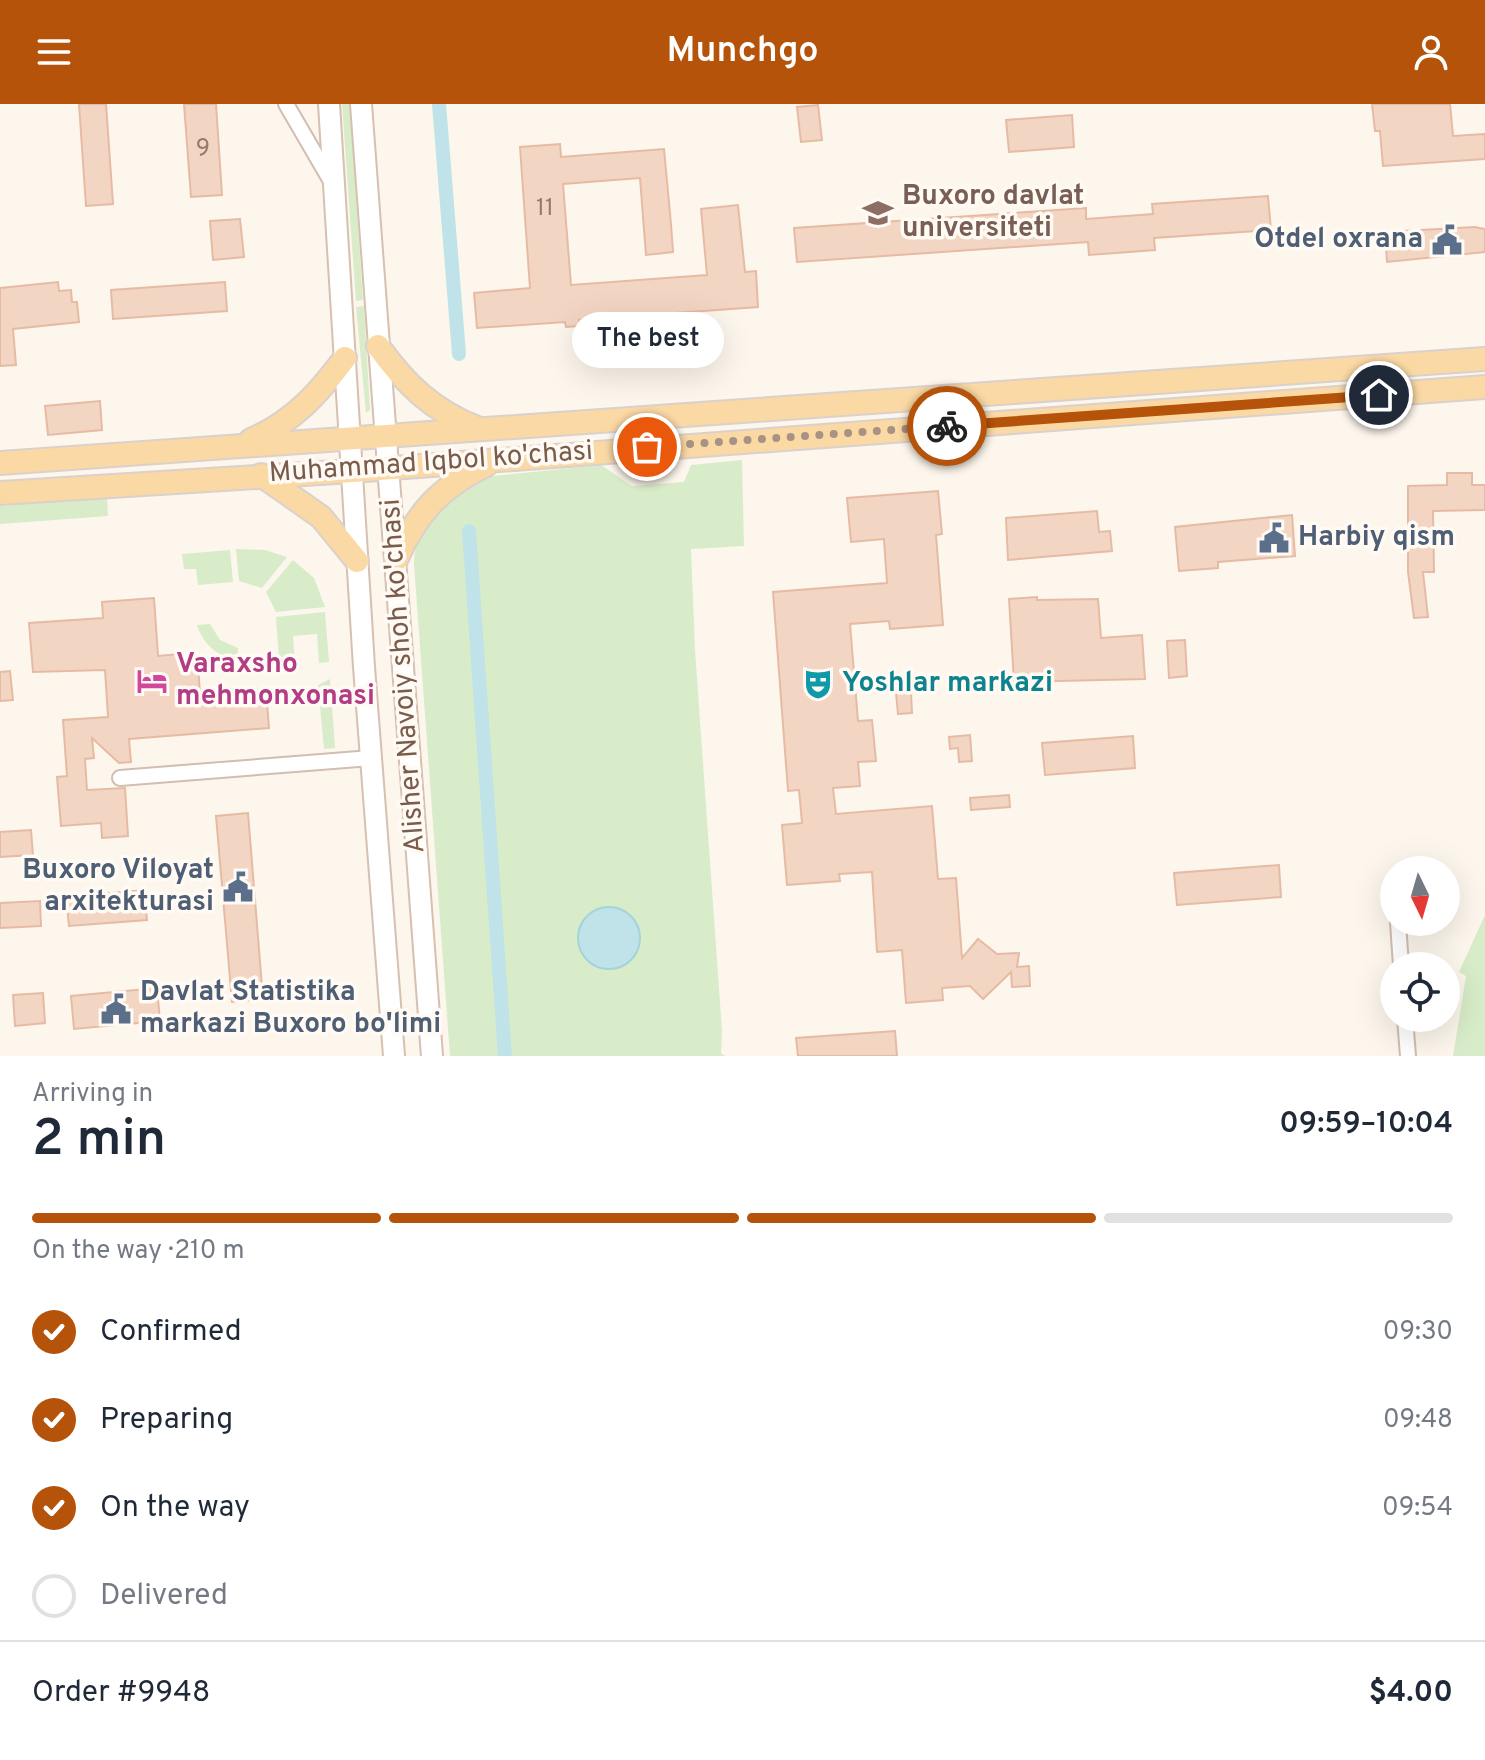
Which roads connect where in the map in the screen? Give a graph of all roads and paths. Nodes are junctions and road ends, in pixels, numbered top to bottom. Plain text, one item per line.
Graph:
1 (286, 104) edge
2 (329, 104) edge
3 (361, 104) edge
4 (335, 187) junction
5 (378, 346) junction
6 (345, 358) junction
7 (1485, 359) edge
8 (1485, 387) edge
9 (482, 430) junction
10 (386, 435) junction
11 (350, 437) junction
12 (240, 445) junction
13 (495, 460) junction
14 (0, 463) edge
15 (388, 468) junction
16 (352, 471) junction
17 (261, 475) junction
18 (0, 493) edge
19 (396, 560) junction
20 (357, 561) junction
21 (371, 758) junction
22 (120, 778) dead end
23 (1406, 1032) edge
24 (394, 1056) edge
25 (432, 1056) edge
26 (1408, 1056) edge

1 - 4 street
2 - 4 main road, Alisher Navoiy shoh ko'chasi
3 - 5 main road, Alisher Navoiy shoh ko'chasi
4 - 6 main road, Alisher Navoiy shoh ko'chasi
5 - 9 main road
5 - 10 main road, Alisher Navoiy shoh ko'chasi
6 - 11 main road, Alisher Navoiy shoh ko'chasi
6 - 12 main road
7 - 9 main road, Muhammad Iqbol ko'chasi
8 - 13 main road, Muhammad Iqbol ko'chasi
9 - 10 main road, Muhammad Iqbol ko'chasi
10 - 11 main road, Muhammad Iqbol ko'chasi
10 - 15 main road, Alisher Navoiy shoh ko'chasi
11 - 12 main road, Muhammad Iqbol ko'chasi
11 - 16 main road, Alisher Navoiy shoh ko'chasi
12 - 14 main road, Muhammad Iqbol ko'chasi
13 - 15 main road, Muhammad Iqbol ko'chasi
13 - 19 main road
15 - 16 main road, Muhammad Iqbol ko'chasi
15 - 19 main road, Alisher Navoiy shoh ko'chasi
16 - 17 main road, Muhammad Iqbol ko'chasi
16 - 20 main road, Alisher Navoiy shoh ko'chasi
17 - 18 main road, Muhammad Iqbol ko'chasi
17 - 20 main road
19 - 25 main road, Alisher Navoiy shoh ko'chasi
20 - 21 main road, Alisher Navoiy shoh ko'chasi
21 - 22 street
21 - 24 main road, Alisher Navoiy shoh ko'chasi
23 - 26 street

